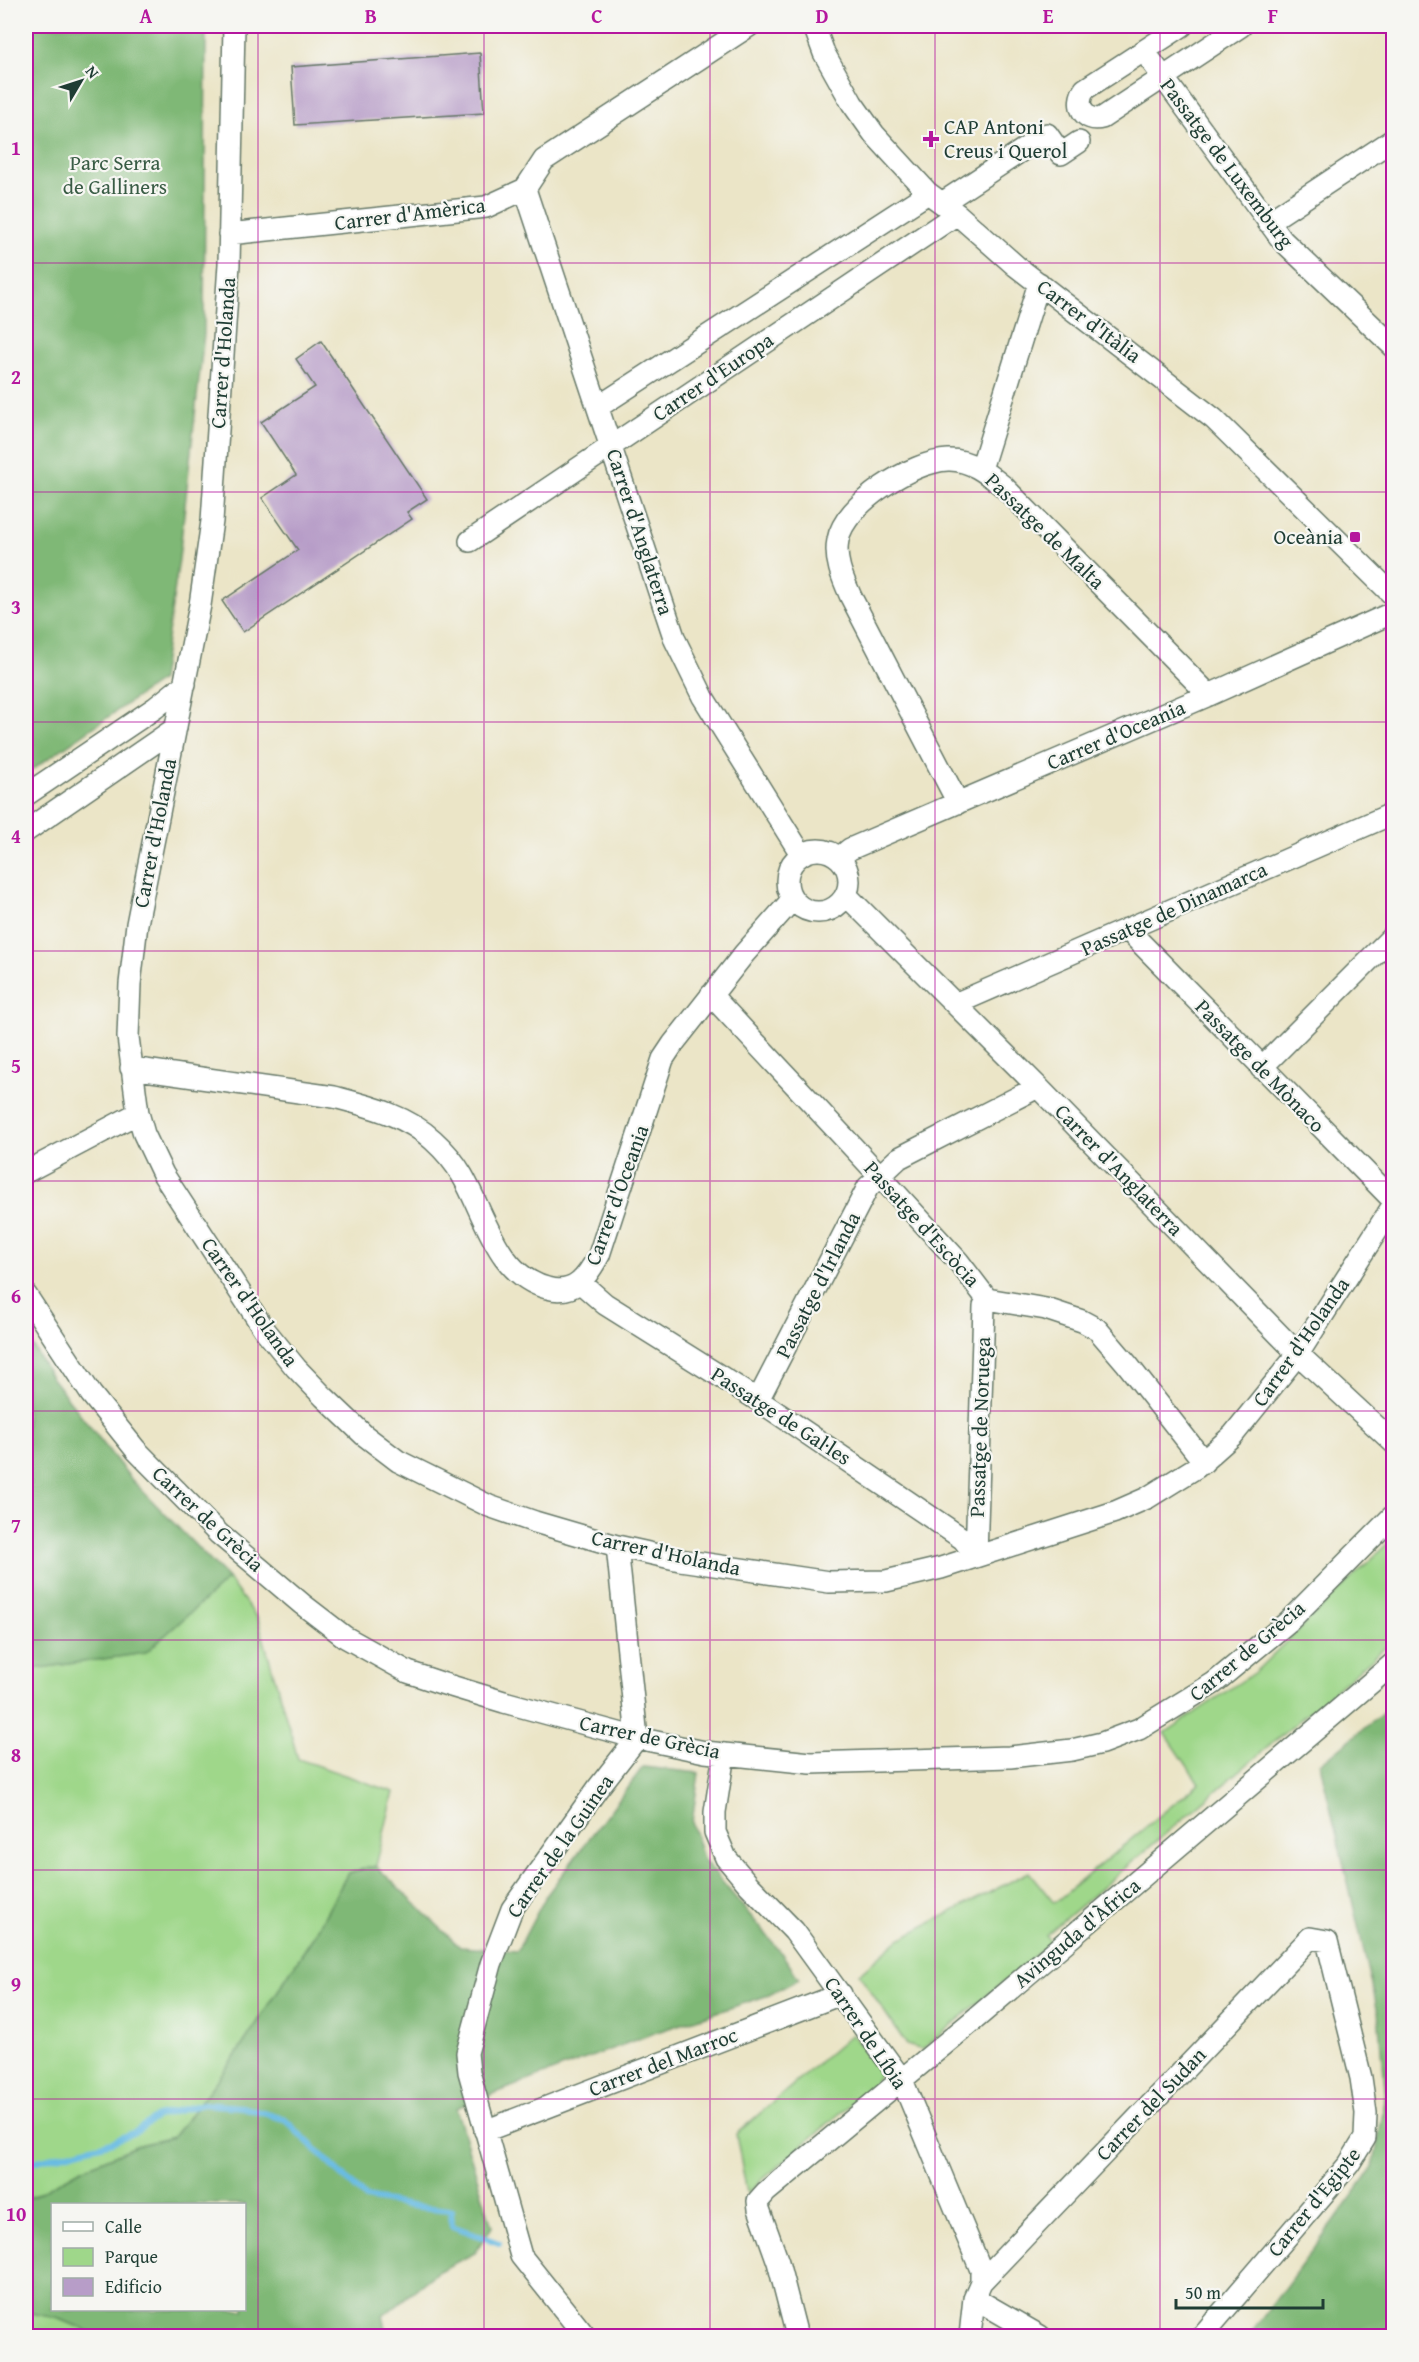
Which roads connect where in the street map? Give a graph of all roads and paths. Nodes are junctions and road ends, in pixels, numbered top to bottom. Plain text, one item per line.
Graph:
1 (234, 26) edge
2 (749, 26) edge
3 (814, 26) edge
4 (1182, 26) edge
5 (1241, 26) edge
6 (1144, 51) junction
7 (1161, 77) junction
8 (1394, 139) edge
9 (1079, 142) dead end
10 (525, 189) junction
11 (942, 203) junction
12 (1268, 222) junction
13 (229, 234) junction
14 (1039, 283) junction
15 (1394, 347) edge
16 (598, 407) junction
17 (611, 445) junction
18 (981, 469) junction
19 (470, 541) dead end
20 (1394, 596) edge
21 (1394, 612) edge
22 (185, 684) junction
23 (1209, 695) junction
24 (176, 728) junction
25 (26, 795) edge
26 (958, 803) junction
27 (1394, 813) edge
28 (26, 831) edge
29 (801, 854) junction
30 (839, 858) junction
31 (846, 895) junction
32 (792, 900) junction
33 (1127, 929) junction
34 (1394, 934) edge
35 (711, 995) junction
36 (955, 1004) junction
37 (131, 1068) junction
38 (1261, 1068) junction
39 (1038, 1087) junction
40 (138, 1113) junction
41 (26, 1172) edge
42 (879, 1175) junction
43 (1394, 1203) edge
44 (581, 1283) junction
45 (26, 1295) edge
46 (987, 1299) junction
47 (1298, 1354) junction
48 (758, 1400) junction
49 (1394, 1443) edge
50 (1204, 1462) junction
51 (1394, 1515) edge
52 (617, 1546) junction
53 (976, 1556) junction
54 (1394, 1663) edge
55 (637, 1738) junction
56 (724, 1754) junction
57 (1327, 1941) joint
58 (841, 1994) junction
59 (902, 2080) junction
60 (485, 2131) junction
61 (977, 2290) junction
62 (585, 2337) edge
63 (797, 2337) edge
64 (969, 2337) edge
65 (1040, 2337) edge
66 (1202, 2337) edge

1 - 13 street, Carrer d'Holanda
2 - 10 street
3 - 11 street, Carrer d'Itàlia
4 - 6 street
5 - 7 street
6 - 7 street, Passatge de Luxemburg
6 - 7 street
7 - 12 street, Passatge de Luxemburg
8 - 12 street
9 - 11 street, Carrer d'Europa
10 - 13 street, Carrer d'Amèrica
10 - 16 street, Carrer d'Anglaterra
11 - 14 street, Carrer d'Itàlia
11 - 16 street, Carrer d'Europa
11 - 17 street, Carrer d'Europa
12 - 15 street, Passatge de Luxemburg
13 - 22 street, Carrer d'Holanda
14 - 18 street
14 - 20 street, Carrer d'Itàlia
16 - 17 street, Carrer d'Anglaterra
17 - 19 street, Carrer d'Europa
17 - 29 street, Carrer d'Anglaterra
18 - 23 street, Passatge de Malta
18 - 26 street, Passatge de Malta
21 - 23 street, Carrer d'Oceania
22 - 24 street, Carrer d'Holanda
22 - 25 street
23 - 26 street, Carrer d'Oceania
24 - 28 street
24 - 37 street, Carrer d'Holanda
26 - 30 street, Carrer d'Oceania
27 - 33 street, Passatge de Dinamarca
29 - 30 street
29 - 32 street
30 - 31 street
31 - 32 street
31 - 36 street, Carrer d'Anglaterra
32 - 35 street, Carrer d'Oceania
33 - 36 street, Passatge de Dinamarca
33 - 38 street, Passatge de Mònaco
34 - 38 street
35 - 42 street, Passatge d'Escòcia
35 - 44 street, Carrer d'Oceania
36 - 39 street, Carrer d'Anglaterra
37 - 40 street, Carrer d'Holanda
37 - 44 street, Carrer d'Oceania
38 - 43 street, Passatge de Mònaco
39 - 42 street, Passatge d'Irlanda
39 - 47 street, Carrer d'Anglaterra
40 - 41 street
40 - 52 street, Carrer d'Holanda
42 - 46 street, Passatge d'Escòcia
42 - 48 street, Passatge d'Irlanda
43 - 47 street, Carrer d'Holanda
44 - 48 street, Passatge de Gal·les
45 - 55 street, Carrer de Grècia
46 - 50 street, Passatge d'Escòcia
46 - 53 street, Passatge de Noruega
47 - 49 street, Carrer d'Anglaterra
47 - 50 street, Carrer d'Holanda
48 - 53 street, Passatge de Gal·les
50 - 53 street, Carrer d'Holanda
51 - 56 street, Carrer de Grècia
52 - 53 street, Carrer d'Holanda
52 - 55 street
54 - 59 street, Avinguda d'Àfrica
55 - 56 street, Carrer de Grècia
55 - 60 street, Carrer de la Guinea
56 - 58 street, Carrer de Líbia
57 - 61 street, Carrer del Sudan
57 - 66 street, Carrer d'Egipte
58 - 59 street, Carrer de Líbia
58 - 60 street, Carrer del Marroc
59 - 61 street, Carrer de Líbia
59 - 63 street, Avinguda d'Àfrica
60 - 62 street, Carrer de la Guinea
61 - 64 street, Carrer de Líbia
61 - 65 street

